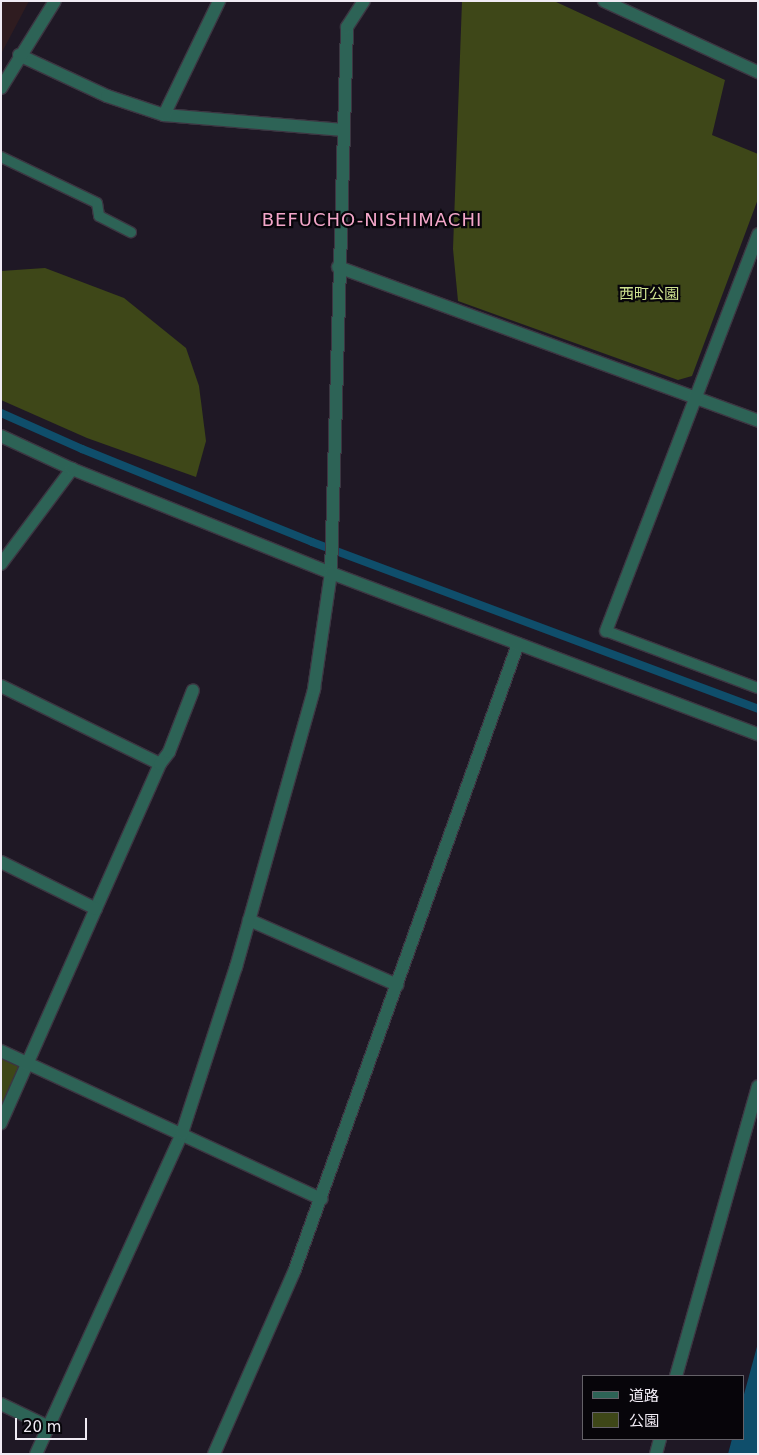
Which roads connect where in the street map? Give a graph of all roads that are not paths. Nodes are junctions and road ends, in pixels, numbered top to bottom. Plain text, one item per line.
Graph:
1 (55, 1) edge
2 (220, 1) edge
3 (364, 1) edge
4 (604, 1) edge
5 (19, 55) junction
6 (758, 72) edge
7 (1, 88) edge
8 (164, 115) junction
9 (342, 130) junction
10 (1, 157) edge
11 (132, 232) dead end
12 (758, 234) edge
13 (338, 267) junction
14 (696, 399) junction
15 (758, 422) edge
16 (1, 436) edge
17 (72, 469) junction
18 (1, 564) edge
19 (331, 573) junction
20 (606, 631) joint
21 (518, 644) junction
22 (1, 686) edge
23 (758, 688) edge
24 (193, 690) dead end
25 (758, 734) edge
26 (160, 764) junction
27 (1, 862) edge
28 (96, 909) junction
29 (249, 920) junction
30 (397, 985) junction
31 (1, 1050) edge
32 (27, 1063) junction
33 (758, 1086) edge
34 (1, 1123) edge
35 (182, 1133) junction
36 (321, 1199) junction
37 (676, 1375) edge
38 (1, 1404) edge
39 (49, 1427) junction
40 (660, 1440) edge
41 (36, 1454) edge
42 (214, 1454) edge
43 (656, 1454) edge

1 - 5 street
2 - 8 street
3 - 9 street
4 - 6 street
5 - 7 street
5 - 8 street
8 - 9 street
9 - 13 street
10 - 11 lane
12 - 14 street
13 - 14 street
13 - 19 street
14 - 15 street
14 - 20 street
16 - 17 street
17 - 18 street
17 - 19 street
19 - 21 street
19 - 29 street
20 - 23 lane
21 - 25 street
21 - 30 street
22 - 26 street
24 - 26 street
26 - 28 street
27 - 28 street
28 - 32 street
29 - 30 street
29 - 35 street
30 - 36 street
31 - 32 street
32 - 34 street
32 - 35 street
33 - 37 street
35 - 36 street
35 - 39 street
36 - 42 street
38 - 39 street
39 - 41 street
40 - 43 street

